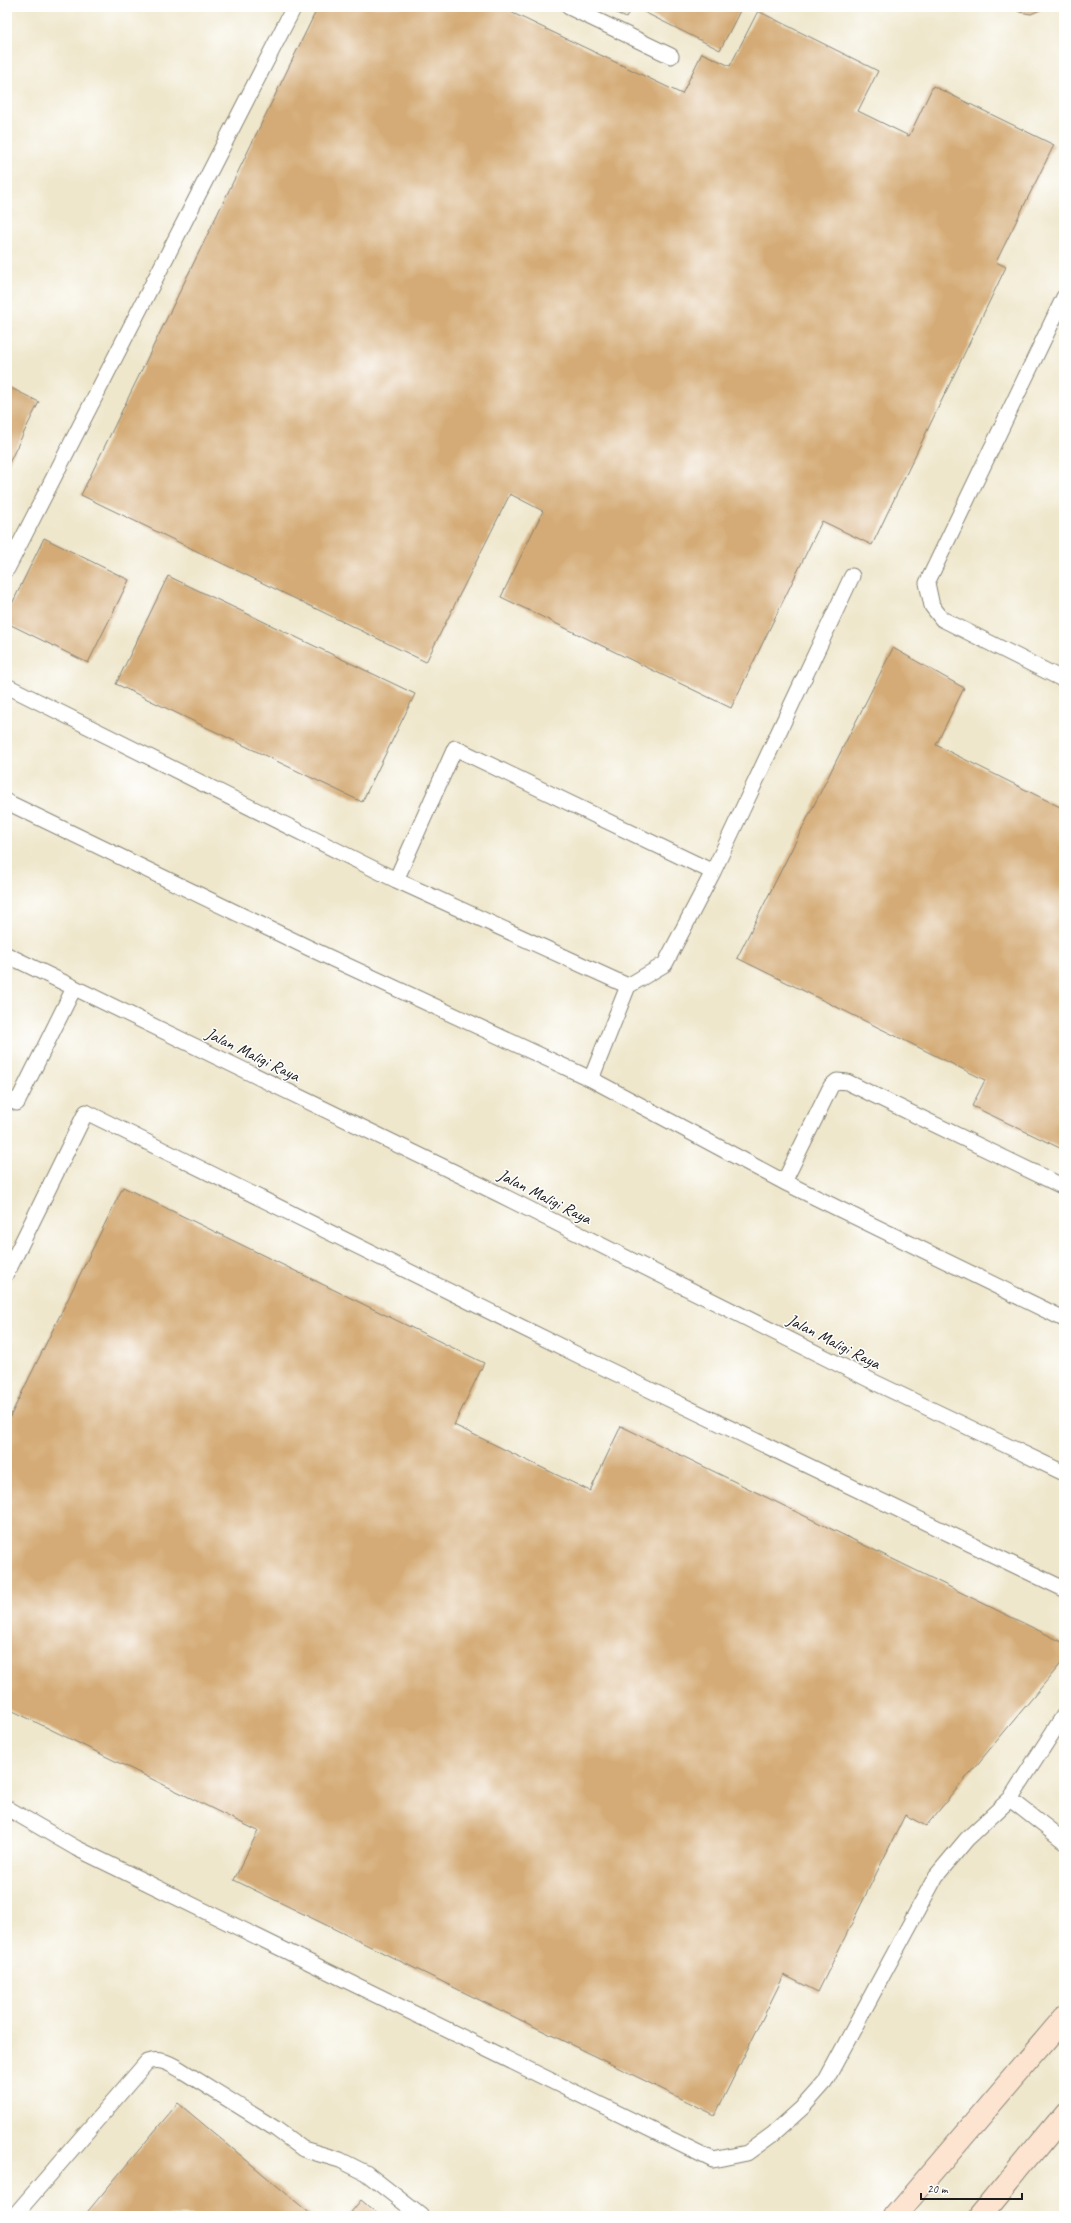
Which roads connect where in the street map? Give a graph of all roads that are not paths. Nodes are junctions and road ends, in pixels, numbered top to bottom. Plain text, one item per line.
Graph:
1 (294, 7) edge
2 (569, 7) edge
3 (671, 56) dead end
4 (1064, 297) edge
5 (7, 569) edge
6 (852, 576) dead end
7 (1064, 680) edge
8 (7, 686) edge
9 (7, 802) edge
10 (713, 872) junction
11 (396, 880) junction
12 (7, 956) edge
13 (628, 986) junction
14 (74, 988) junction
15 (591, 1079) junction
16 (7, 1098) edge
17 (784, 1182) junction
18 (1064, 1187) edge
19 (7, 1273) edge
20 (1064, 1319) edge
21 (1064, 1473) edge
22 (1064, 1589) edge
23 (1064, 1715) edge
24 (1010, 1799) junction
25 (7, 1808) edge
26 (1064, 1841) edge
27 (1064, 2018) edge
28 (1064, 2114) edge
29 (14, 2216) edge
30 (421, 2216) edge
31 (895, 2216) edge
32 (980, 2216) edge

1 - 5 lane
2 - 3 lane
4 - 7 lane
6 - 10 lane
8 - 11 lane
9 - 15 lane
10 - 11 lane
10 - 13 lane
11 - 13 lane
12 - 14 lane, Jalan Maligi Raya
13 - 15 lane
14 - 16 lane
14 - 21 lane, Jalan Maligi Raya
15 - 17 lane
17 - 18 lane
17 - 20 lane
19 - 22 lane
23 - 24 lane
24 - 25 lane
24 - 26 lane
27 - 31 street
28 - 32 street
29 - 30 lane

